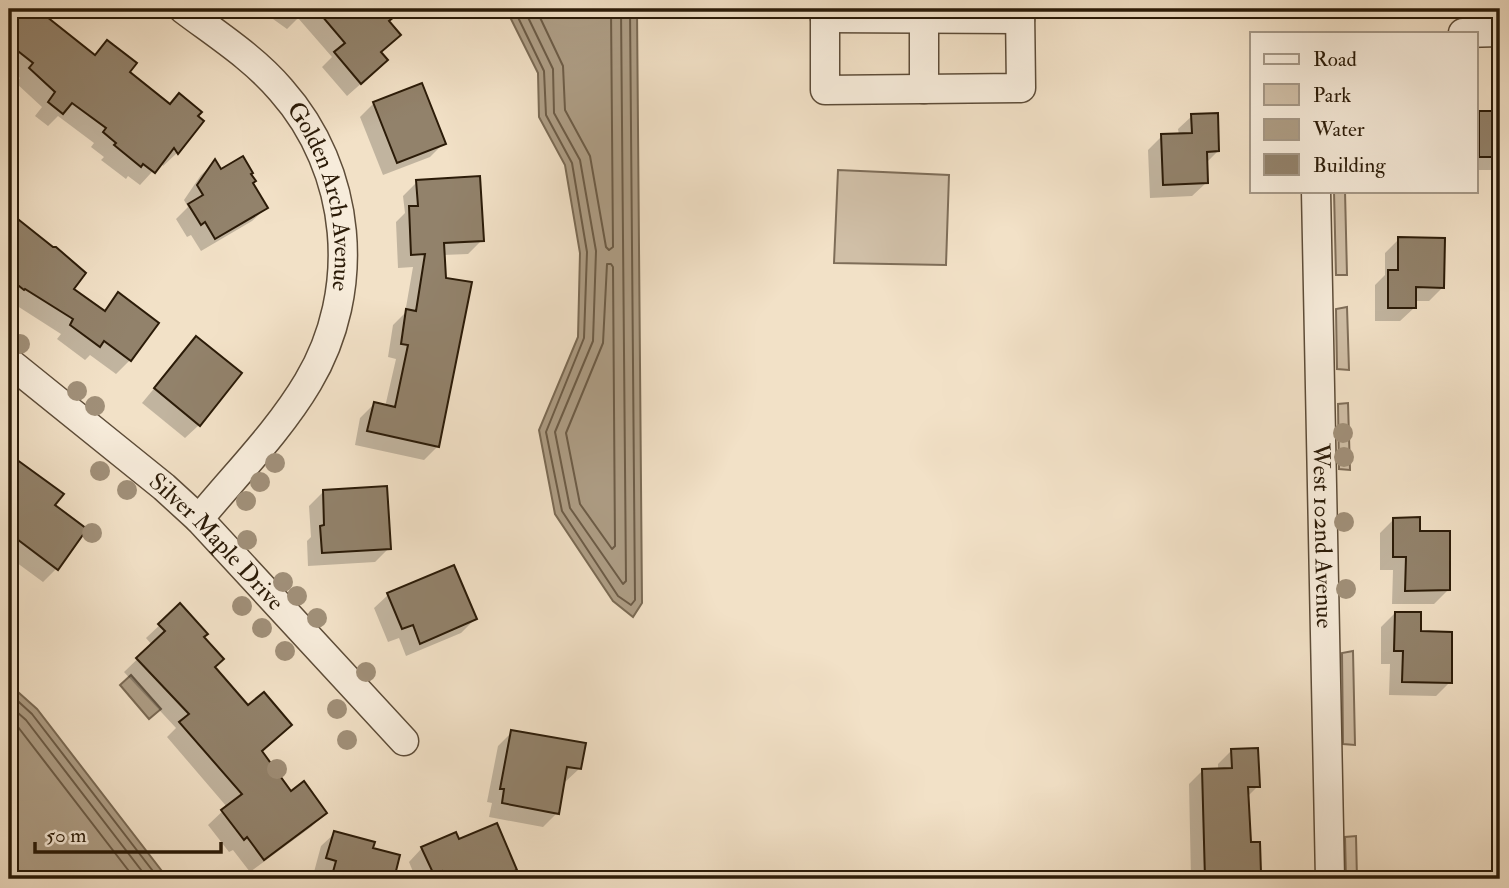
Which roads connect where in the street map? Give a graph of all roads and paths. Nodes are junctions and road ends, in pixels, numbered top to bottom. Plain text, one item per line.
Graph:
1 (183, 9) edge
2 (825, 13) edge
3 (924, 13) edge
4 (1020, 14) edge
5 (1500, 32) edge
6 (1478, 33) edge
7 (924, 89) junction
8 (1316, 192) edge
9 (9, 362) edge
10 (199, 519) junction
11 (404, 741) dead end
12 (1330, 879) edge

1 - 10 street, Golden Arch Avenue
2 - 3 street
2 - 7 street
3 - 4 street
3 - 7 street
4 - 7 street
5 - 6 street
8 - 12 street, West 102nd Avenue
9 - 10 street, Silver Maple Drive
10 - 11 street, Silver Maple Drive

